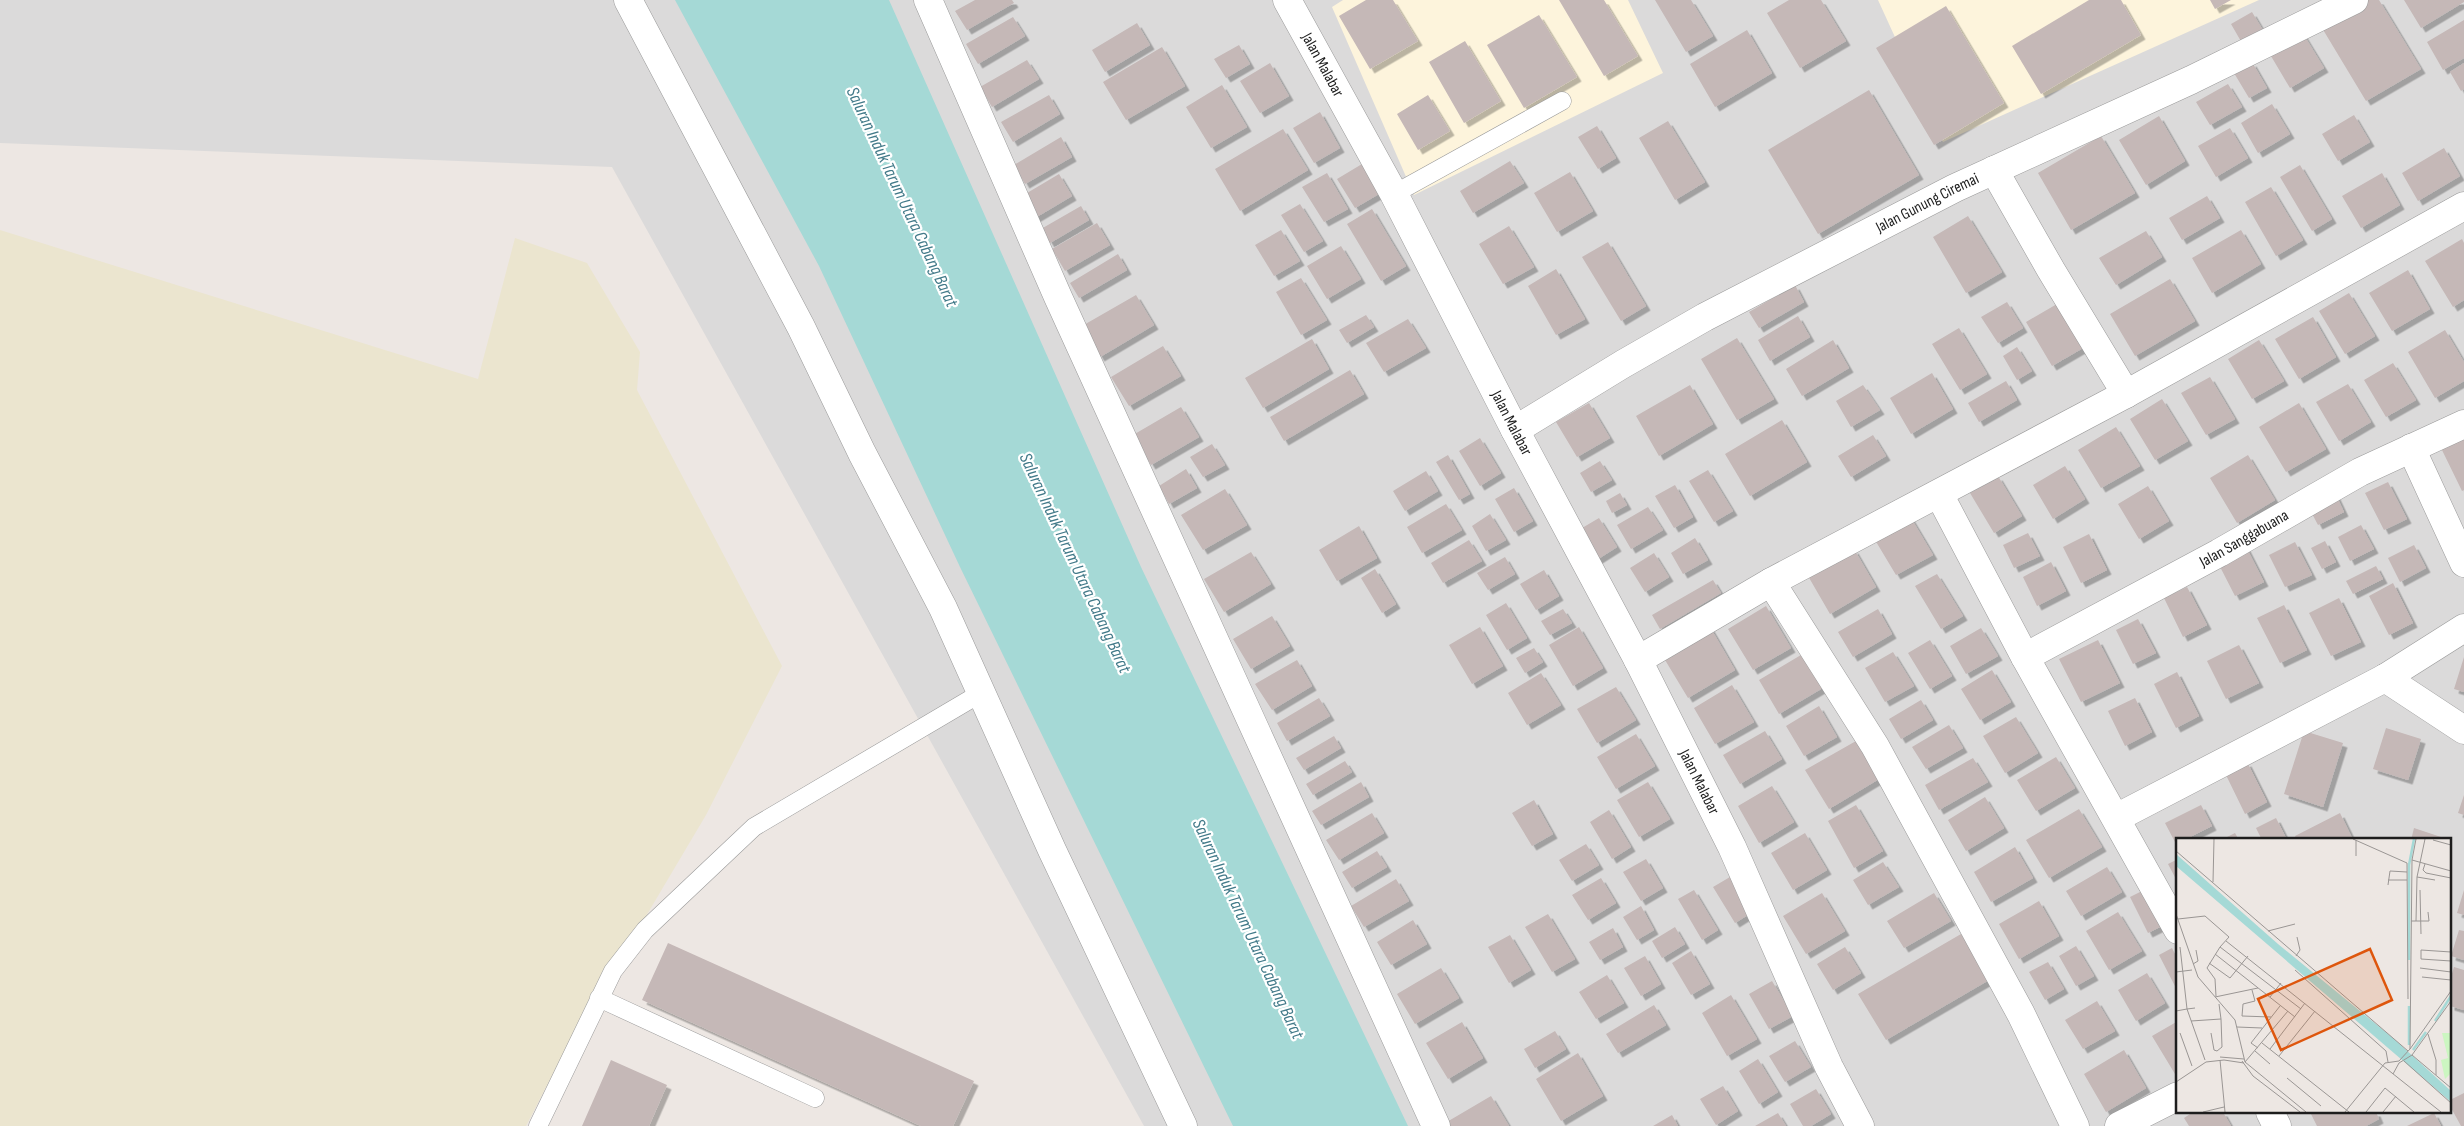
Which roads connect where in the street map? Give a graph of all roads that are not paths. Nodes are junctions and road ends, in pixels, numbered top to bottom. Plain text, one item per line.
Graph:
1 (628, 0) edge
2 (928, 0) edge
3 (1287, 0) edge
4 (2354, 0) edge
5 (1562, 101) dead end
6 (1994, 170) junction
7 (1394, 194) junction
8 (2464, 206) edge
9 (2126, 394) junction
10 (2464, 424) edge
11 (1515, 430) junction
12 (2411, 448) junction
13 (1939, 494) junction
14 (2464, 563) edge
15 (1771, 582) junction
16 (2464, 628) edge
17 (2025, 657) junction
18 (1638, 660) junction
19 (2385, 678) junction
20 (981, 693) junction
21 (2464, 730) edge
22 (2116, 818) junction
23 (2176, 926) edge
24 (599, 998) junction
25 (2176, 1097) edge
26 (815, 1098) dead end
27 (2271, 1114) edge
28 (538, 1126) edge
29 (1183, 1126) edge
30 (1436, 1126) edge
31 (1860, 1126) edge
32 (2075, 1126) edge
33 (2119, 1126) edge
34 (2278, 1126) edge

1 - 20 street
2 - 30 street
3 - 7 street, Jalan Malabar
4 - 6 street, Jalan Gunung Ciremai
5 - 7 lane
6 - 9 street
6 - 11 street, Jalan Gunung Ciremai
7 - 11 street, Jalan Malabar
8 - 9 street
9 - 13 street
10 - 12 street, Jalan Sanggabuana
11 - 18 street, Jalan Malabar
12 - 14 street
12 - 17 street, Jalan Sanggabuana
13 - 15 street
13 - 17 street
15 - 18 street
15 - 32 street
16 - 19 street
17 - 22 street
18 - 31 street, Jalan Malabar
19 - 21 street
19 - 22 street
20 - 24 lane
20 - 29 street
22 - 23 street
24 - 26 lane
24 - 28 lane
25 - 33 street
27 - 34 street

